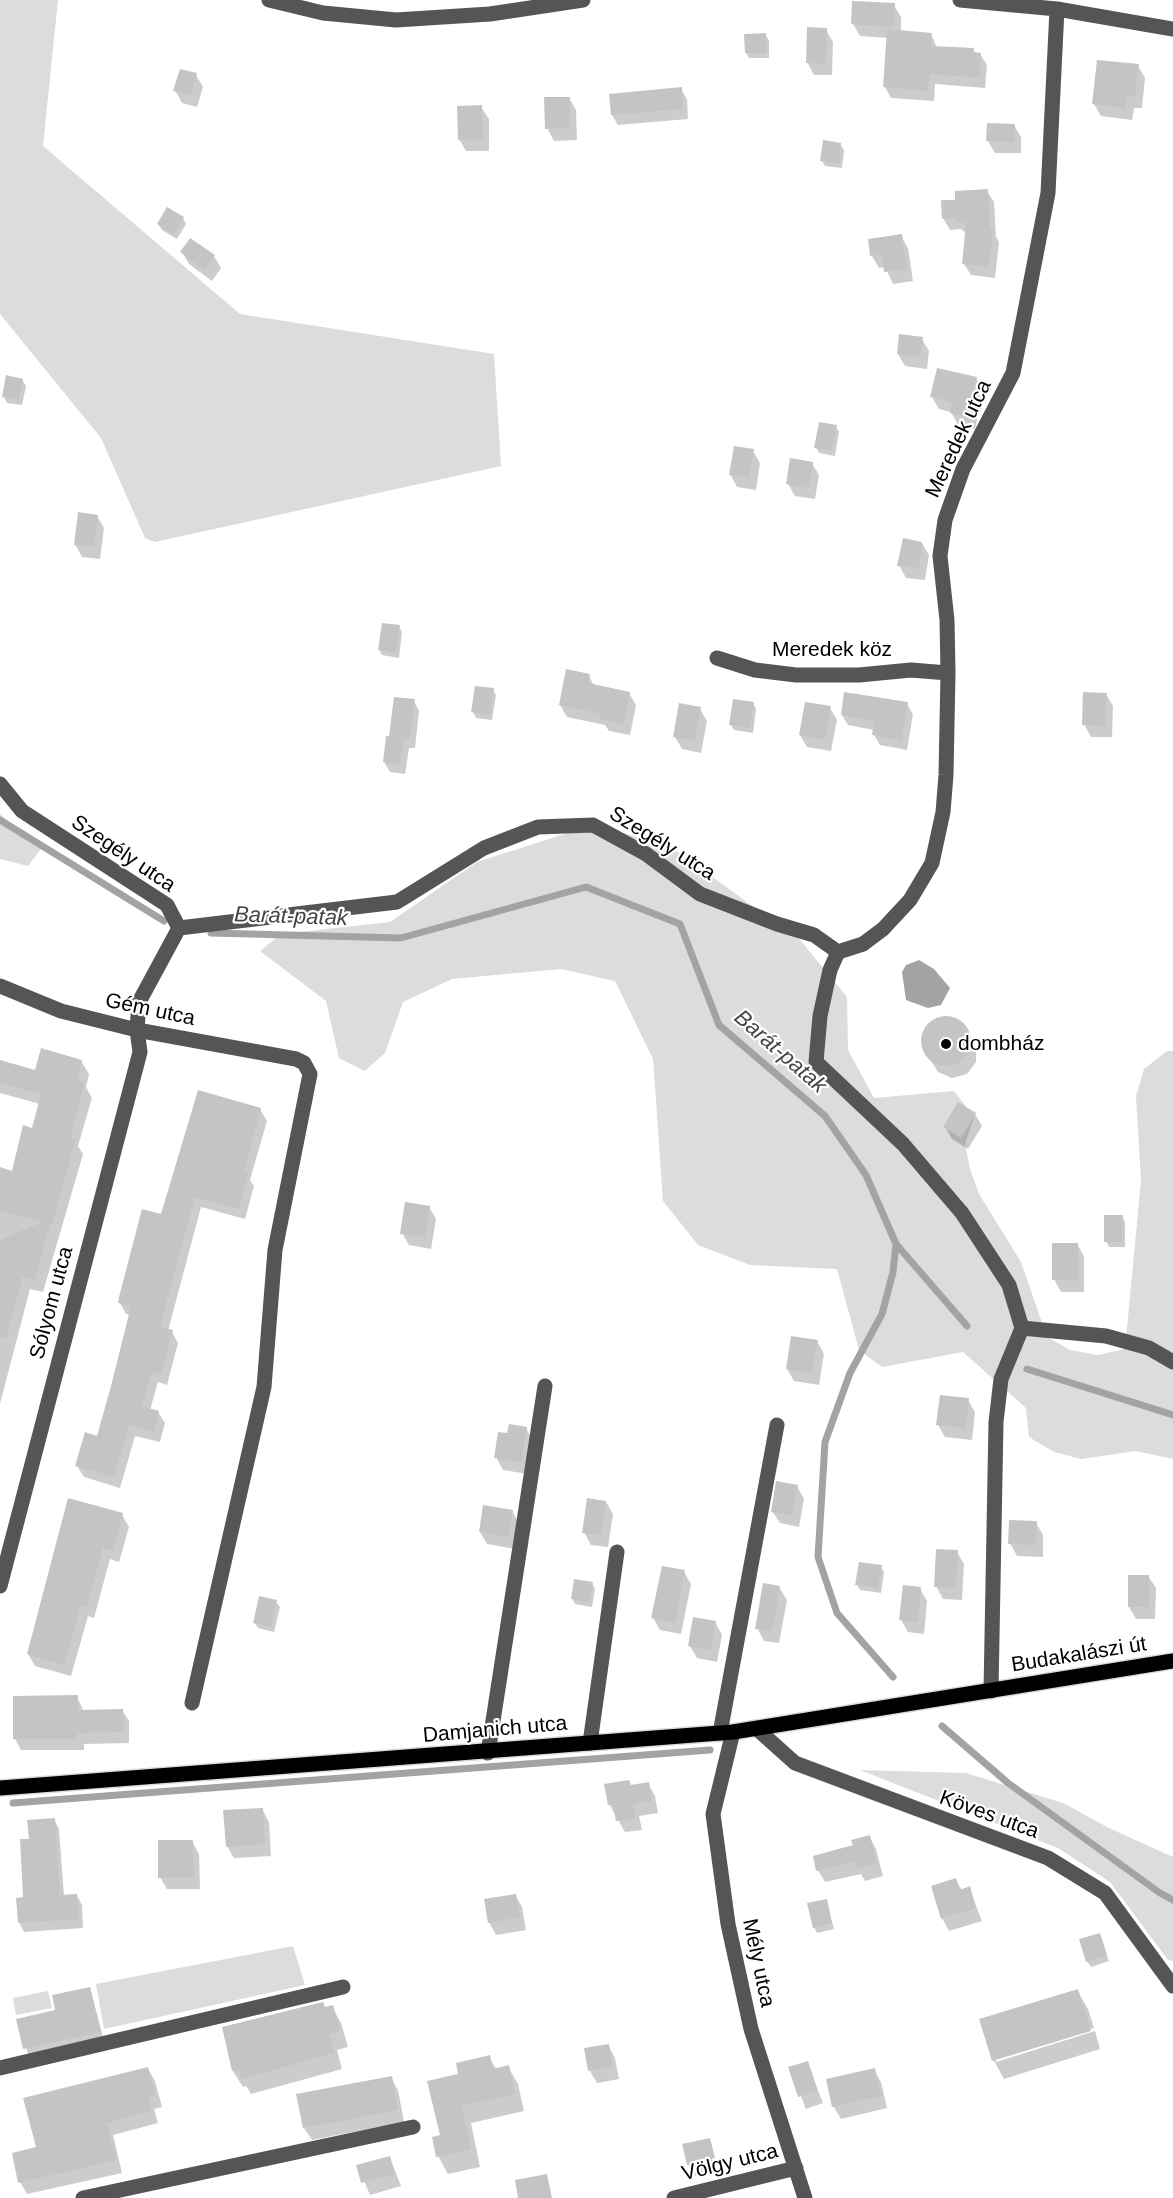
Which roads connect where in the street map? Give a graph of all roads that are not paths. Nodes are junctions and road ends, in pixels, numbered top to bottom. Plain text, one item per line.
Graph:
1 (269, 0) edge
2 (584, 0) edge
3 (960, 0) edge
4 (491, 7) edge
5 (1057, 9) junction
6 (1173, 30) edge
7 (717, 657) dead end
8 (948, 673) junction
9 (0, 784) edge
10 (179, 928) junction
11 (838, 952) junction
12 (0, 986) edge
13 (137, 1030) junction
14 (1022, 1328) junction
15 (1173, 1362) edge
16 (545, 1386) dead end
17 (777, 1425) dead end
18 (617, 1552) dead end
19 (0, 1586) edge
20 (1173, 1661) edge
21 (992, 1690) junction
22 (192, 1703) dead end
23 (757, 1729) junction
24 (726, 1732) junction
25 (590, 1743) junction
26 (488, 1752) junction
27 (0, 1788) edge
28 (1173, 1986) edge
29 (342, 1987) dead end
30 (0, 2068) edge
31 (412, 2127) dead end
32 (796, 2168) junction
33 (83, 2198) edge
34 (674, 2198) edge
35 (805, 2198) edge

1 - 4 street
2 - 4 street
3 - 5 street
5 - 6 street
5 - 8 street, Meredek utca
7 - 8 street, Meredek köz
8 - 11 street, Meredek utca
9 - 10 street, Szegély utca
10 - 11 street, Szegély utca
10 - 13 street, Sólyom utca
11 - 14 street
12 - 13 street, Gém utca
13 - 19 street, Sólyom utca
13 - 22 street, Gém utca
14 - 15 street
14 - 21 street
16 - 26 street
17 - 24 street, Mély utca
18 - 25 street
20 - 21 main road, Budakalászi út
21 - 23 main road, Damjanich utca
23 - 24 main road, Damjanich utca
23 - 28 street, Köves utca
24 - 25 main road, Damjanich utca
24 - 32 street, Mély utca
25 - 26 main road, Damjanich utca
26 - 27 main road, Damjanich utca
29 - 30 street
31 - 33 street
32 - 34 street, Völgy utca
32 - 35 street, Mély utca

